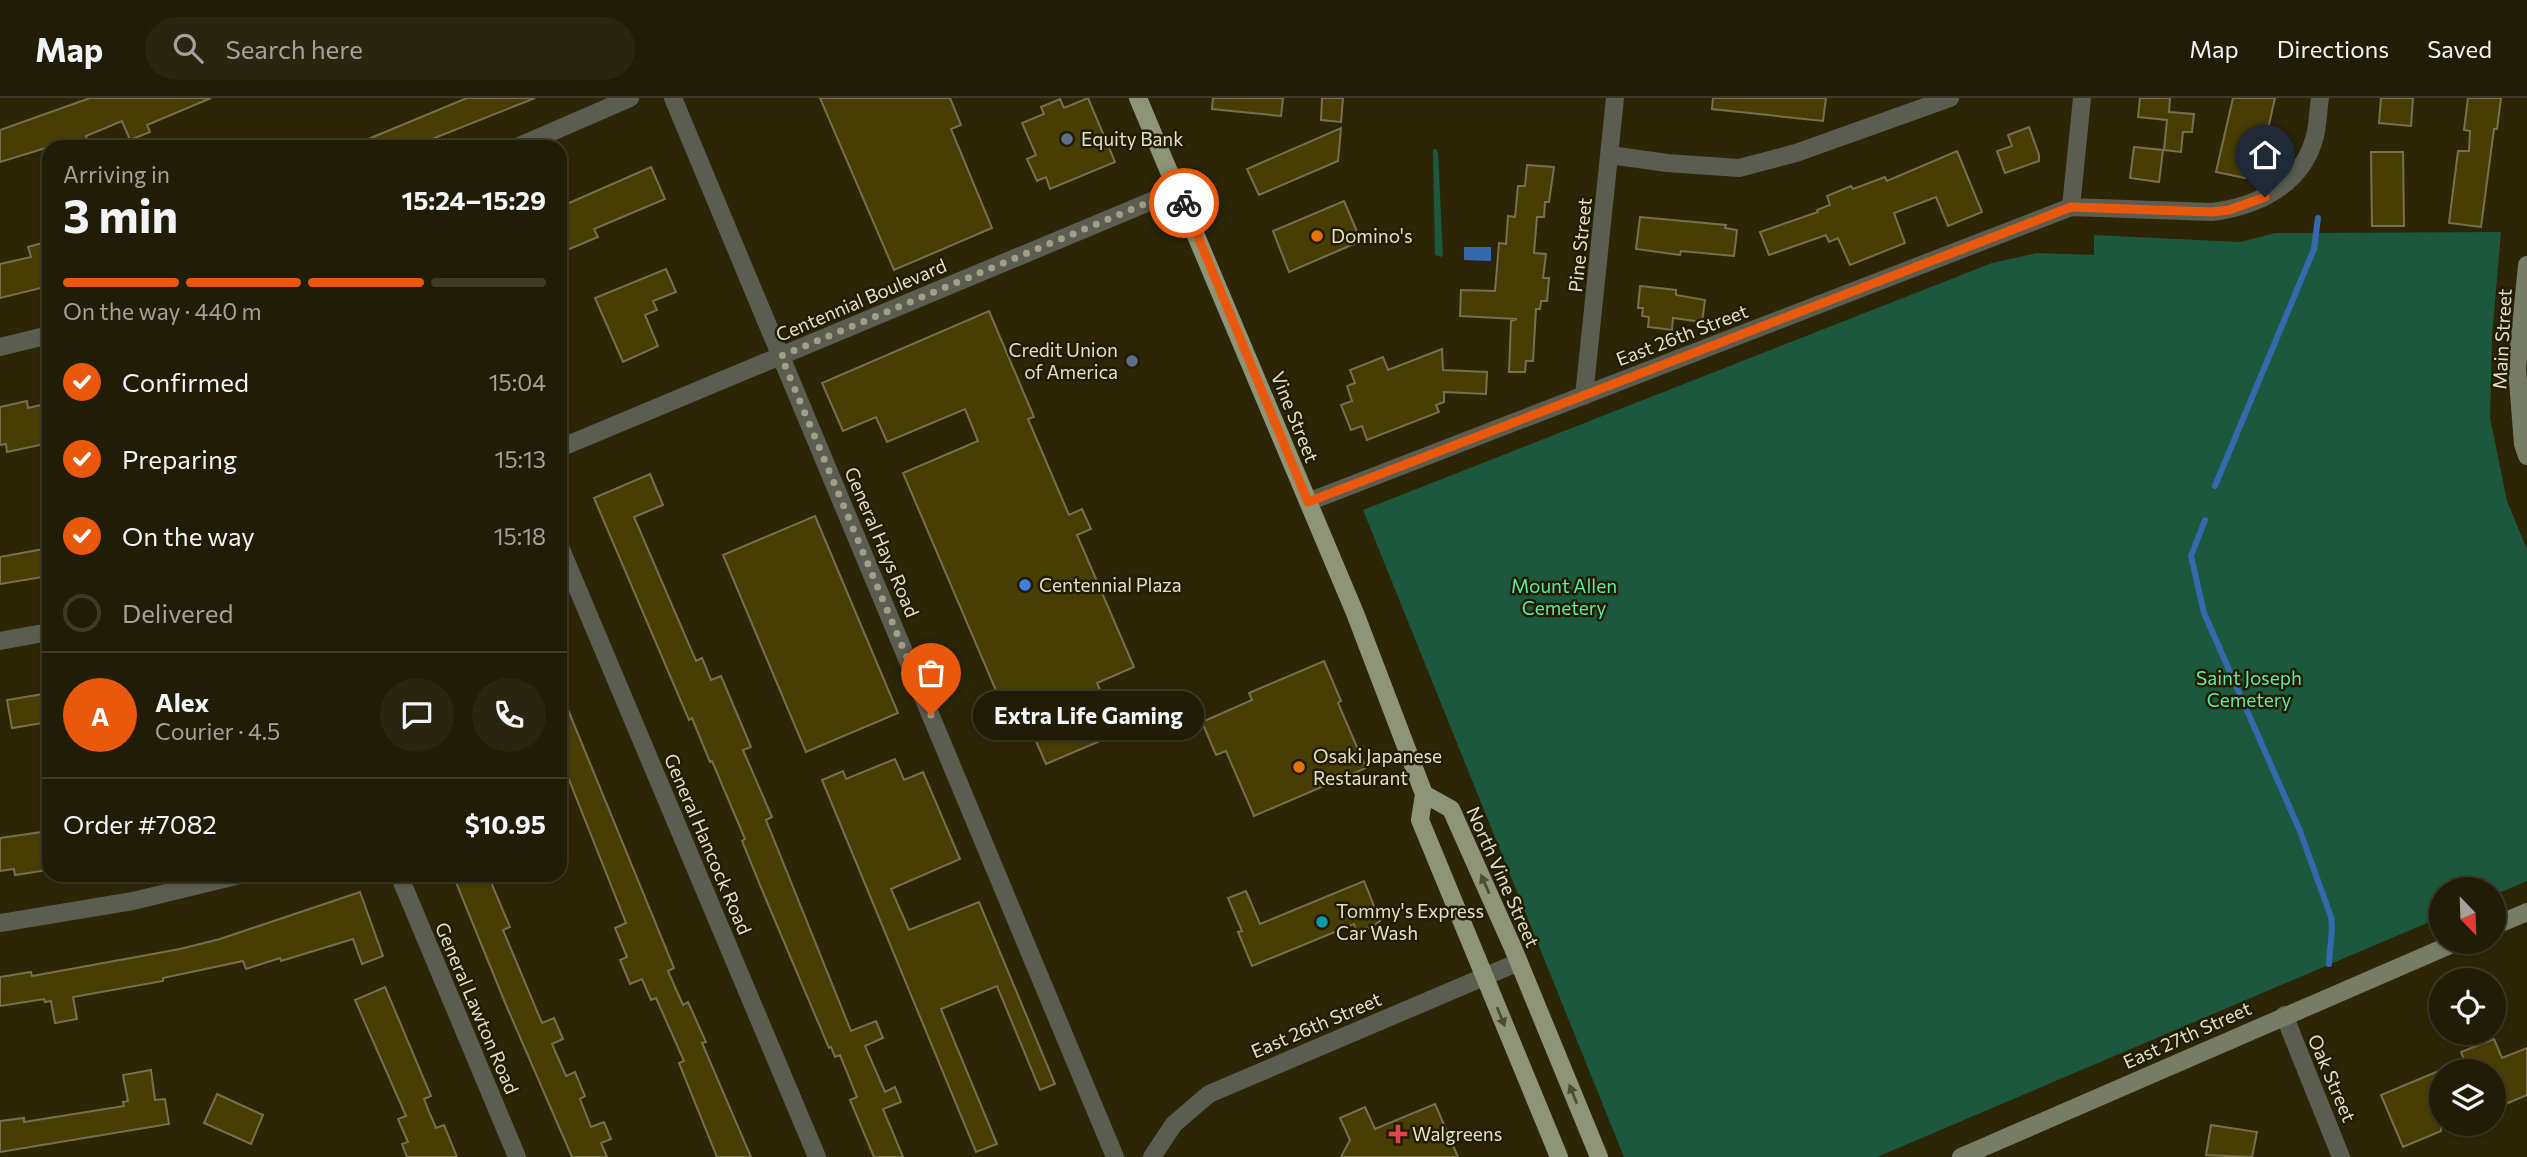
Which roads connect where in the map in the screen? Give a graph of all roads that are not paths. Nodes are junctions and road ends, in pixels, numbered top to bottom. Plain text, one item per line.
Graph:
1 (630, 98) edge
2 (673, 98) edge
3 (1138, 98) edge
4 (1615, 98) edge
5 (1950, 98) edge
6 (2082, 98) edge
7 (2320, 98) edge
8 (533, 140) edge
9 (1610, 155) junction
10 (1178, 190) junction
11 (2071, 207) junction
12 (2527, 265) edge
13 (42, 337) edge
14 (0, 347) edge
15 (781, 356) junction
16 (2522, 368) edge
17 (1584, 396) junction
18 (567, 445) edge
19 (2527, 456) edge
20 (1308, 502) junction
21 (567, 564) edge
22 (42, 633) edge
23 (0, 640) edge
24 (1424, 793) junction
25 (211, 882) edge
26 (402, 882) edge
27 (2527, 912) edge
28 (2506, 921) edge
29 (0, 923) edge
30 (2429, 954) edge
31 (1519, 962) junction
32 (1484, 977) junction
33 (2284, 1015) junction
34 (517, 1157) edge
35 (817, 1157) edge
36 (1115, 1157) edge
37 (1152, 1157) edge
38 (1559, 1157) edge
39 (1599, 1157) edge
40 (1961, 1157) edge
41 (2341, 1157) edge

1 - 8 street
2 - 15 street, General Hays Road
3 - 10 main road, Vine Street
4 - 9 street, Pine Street
5 - 9 street
6 - 11 street
7 - 11 street
9 - 17 street, Pine Street
10 - 15 street, Centennial Boulevard
10 - 20 main road, Vine Street
11 - 17 street, East 26th Street
12 - 16 main road, Main Street
13 - 14 street
15 - 18 street, Centennial Boulevard
15 - 36 street, General Hays Road
16 - 19 main road, Main Street
17 - 20 street, East 26th Street
20 - 24 main road, Vine Street
21 - 35 street, General Hancock Road
22 - 23 street
31 -> 24 main road, North Vine Street
24 - 32 main road
25 - 29 street
26 - 34 street, General Lawton Road
27 - 28 main road
30 - 33 main road, East 27th Street
31 - 32 street, East 26th Street
39 -> 31 main road, North Vine Street
32 - 37 street, East 26th Street
32 -> 38 main road
33 - 40 main road, East 27th Street
33 - 41 street, Oak Street

